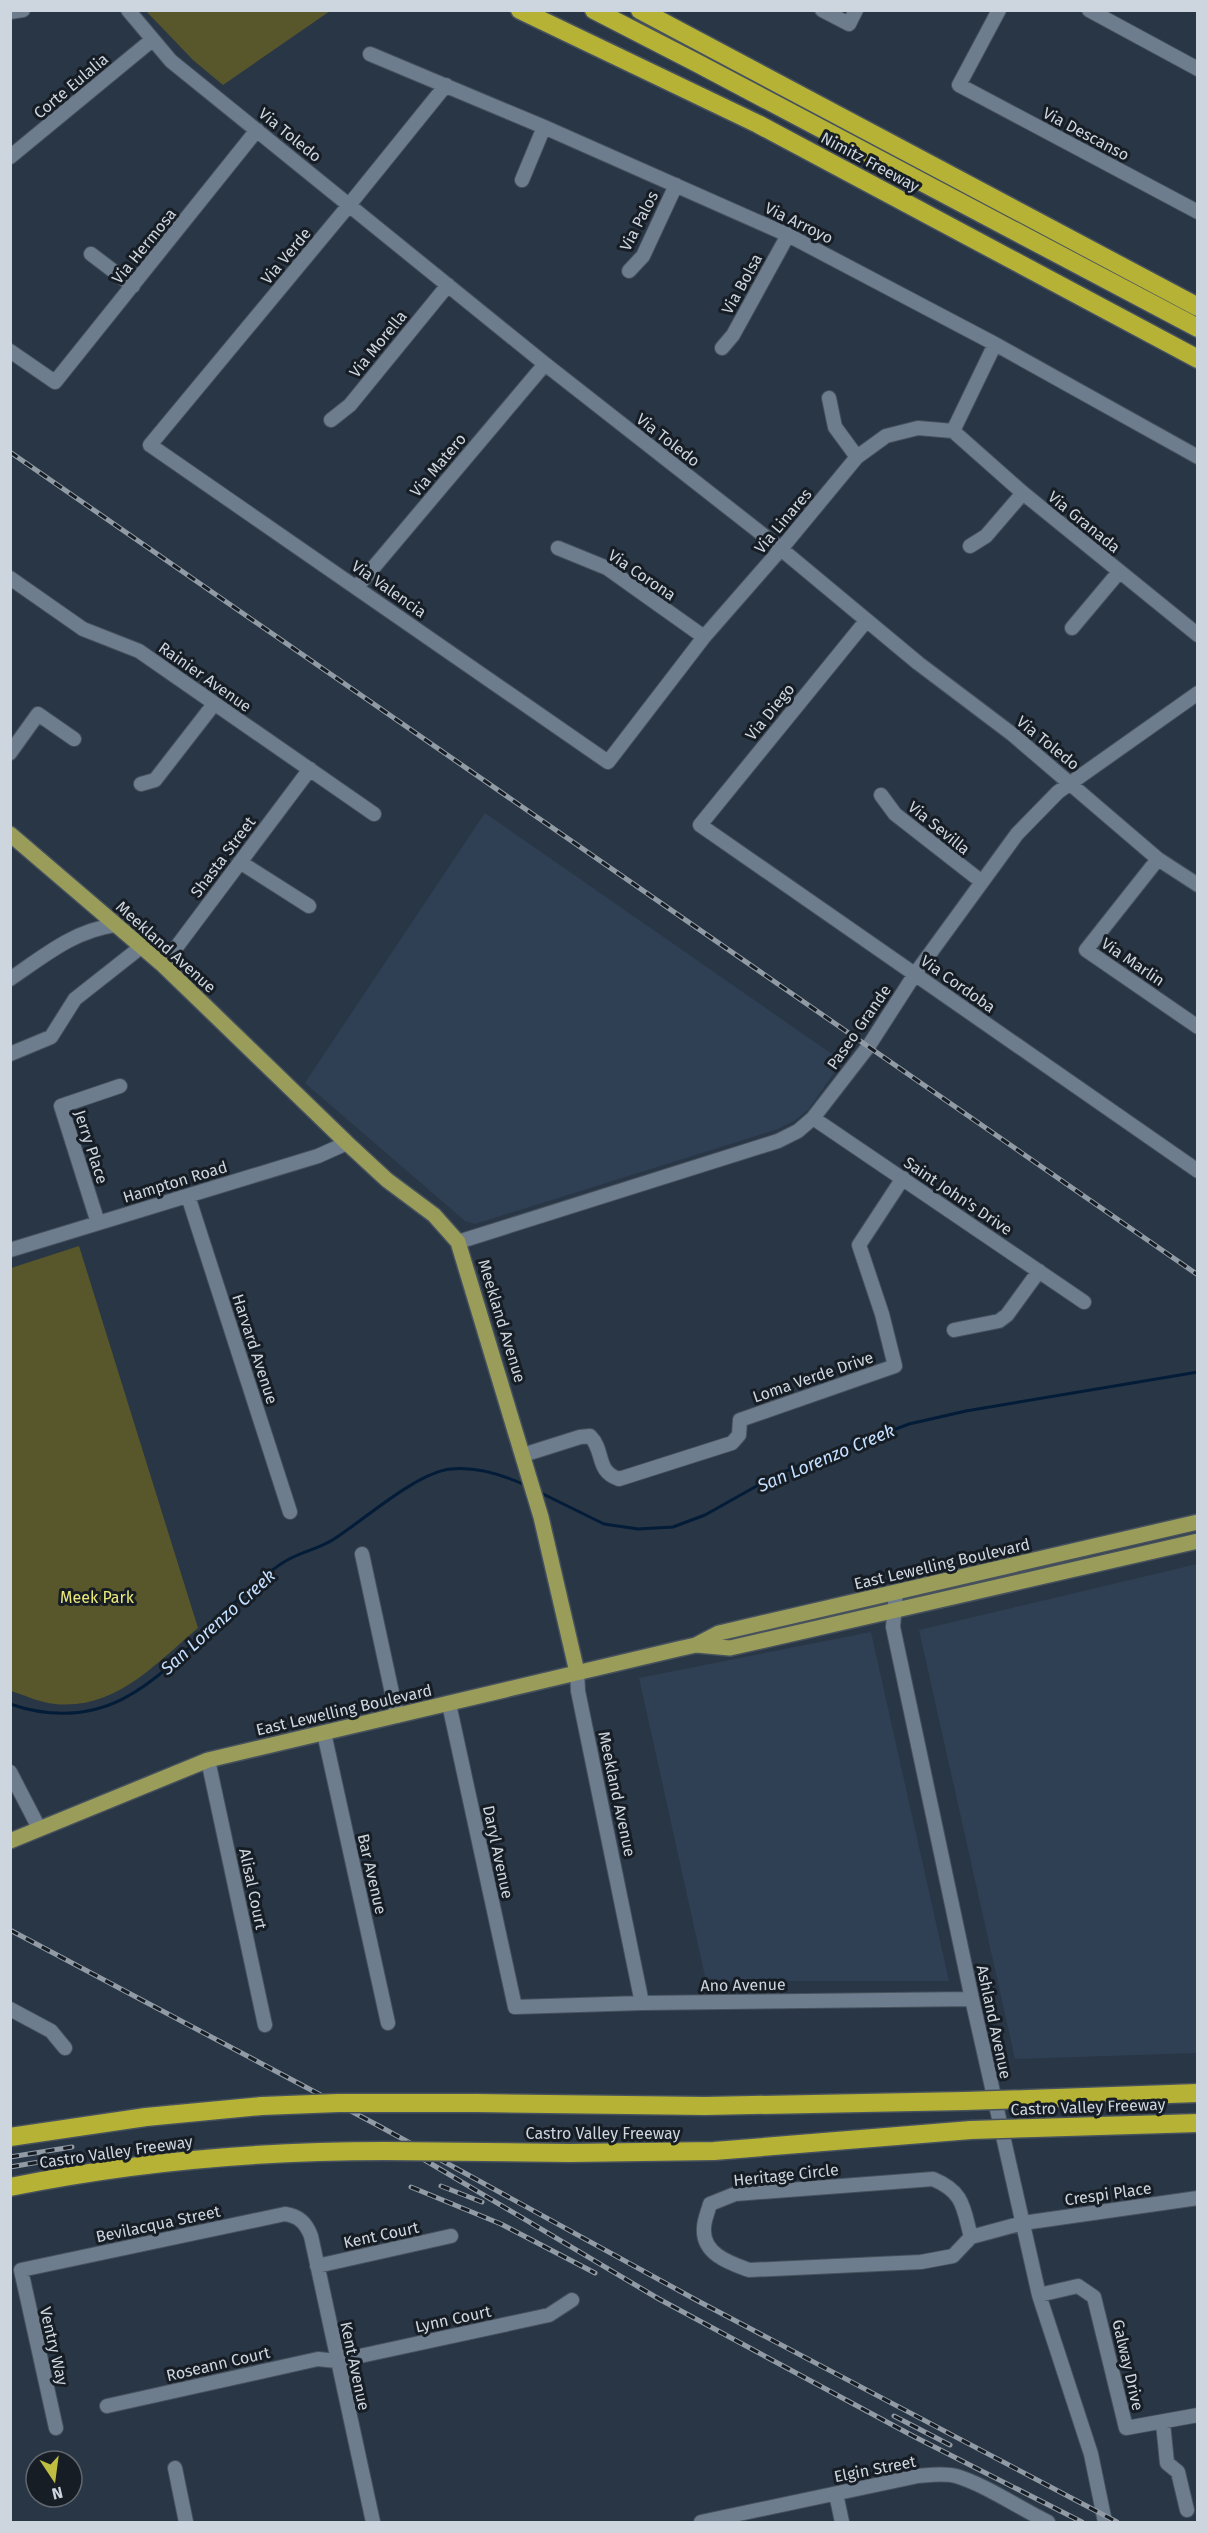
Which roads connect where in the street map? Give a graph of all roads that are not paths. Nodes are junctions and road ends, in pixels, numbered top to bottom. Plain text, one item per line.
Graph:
1 (23, 10) edge
2 (128, 10) edge
3 (520, 10) edge
4 (594, 10) edge
5 (640, 10) edge
6 (822, 10) edge
7 (856, 10) edge
8 (999, 10) edge
9 (1089, 10) edge
10 (10, 12) edge
11 (152, 40) junction
12 (370, 54) dead end
13 (1197, 69) edge
14 (446, 85) junction
15 (544, 127) junction
16 (257, 130) junction
17 (10, 158) edge
18 (522, 180) dead end
19 (676, 185) junction
20 (350, 205) junction
21 (1197, 212) edge
22 (788, 235) junction
23 (91, 254) dead end
24 (630, 271) dead end
25 (448, 285) junction
26 (133, 286) junction
27 (1197, 307) edge
28 (1197, 328) edge
29 (995, 344) junction
30 (722, 348) dead end
31 (10, 351) edge
32 (1197, 359) edge
33 (545, 364) junction
34 (829, 398) dead end
35 (331, 420) dead end
36 (953, 431) junction
37 (150, 445) joint
38 (857, 457) junction
39 (1197, 457) edge
40 (1023, 493) junction
41 (970, 546) dead end
42 (558, 548) dead end
43 (781, 549) junction
44 (1119, 572) junction
45 (13, 585) edge
46 (357, 586) junction
47 (866, 621) junction
48 (1072, 628) dead end
49 (1197, 635) edge
50 (704, 638) junction
51 (1197, 693) edge
52 (214, 704) junction
53 (74, 739) dead end
54 (10, 753) edge
55 (608, 762) joint
56 (310, 769) junction
57 (1071, 783) junction
58 (141, 784) dead end
59 (880, 795) dead end
60 (374, 814) dead end
61 (700, 825) joint
62 (10, 834) edge
63 (1158, 859) junction
64 (240, 862) junction
65 (982, 882) junction
66 (1197, 885) edge
67 (309, 906) dead end
68 (115, 925) junction
69 (141, 946) junction
70 (163, 965) junction
71 (915, 974) junction
72 (10, 979) edge
73 (1197, 1027) edge
74 (10, 1054) edge
75 (120, 1086) dead end
76 (813, 1118) junction
77 (347, 1143) junction
78 (1197, 1171) edge
79 (903, 1178) junction
80 (188, 1196) junction
81 (98, 1223) junction
82 (458, 1242) junction
83 (10, 1250) edge
84 (1039, 1271) junction
85 (1084, 1302) dead end
86 (954, 1330) dead end
87 (525, 1462) junction
88 (290, 1512) dead end
89 (1197, 1522) edge
90 (1168, 1529) junction
91 (1197, 1541) edge
92 (1173, 1547) junction
93 (362, 1554) dead end
94 (896, 1592) junction
95 (894, 1611) junction
96 (696, 1644) junction
97 (577, 1672) junction
98 (449, 1704) junction
99 (397, 1716) junction
100 (324, 1733) junction
101 (208, 1760) junction
102 (10, 1772) edge
103 (39, 1828) junction
104 (10, 1841) edge
105 (972, 1999) junction
106 (642, 2003) junction
107 (515, 2007) joint
108 (10, 2008) edge
109 (388, 2023) dead end
110 (265, 2025) dead end
111 (65, 2048) dead end
112 (1197, 2093) edge
113 (1197, 2122) edge
114 (10, 2138) edge
115 (10, 2187) edge
116 (1197, 2198) edge
117 (301, 2220) joint
118 (1023, 2223) junction
119 (452, 2236) dead end
120 (971, 2237) junction
121 (317, 2266) junction
122 (21, 2271) joint
123 (1039, 2295) junction
124 (572, 2300) dead end
125 (337, 2361) junction
126 (107, 2406) dead end
127 (1197, 2415) edge
128 (1163, 2423) junction
129 (56, 2428) dead end
130 (174, 2468) dead end
131 (836, 2494) junction
132 (1187, 2510) dead end
133 (186, 2523) edge
134 (373, 2523) edge
135 (701, 2523) edge
136 (842, 2523) edge
137 (1048, 2523) edge
138 (1105, 2523) edge

1 - 10 street
2 - 11 street, Via Toledo
3 - 32 highway, Nimitz Freeway
4 - 28 highway
5 - 27 highway, Nimitz Freeway
6 - 7 street
8 - 21 street, Via Descanso
9 - 13 street
11 - 16 street, Via Toledo
11 - 17 street, Corte Eulalia
12 - 14 street, Via Arroyo
14 - 15 street, Via Arroyo
14 - 20 street, Via Verde
15 - 18 street
15 - 19 street, Via Arroyo
16 - 20 street, Via Toledo
16 - 26 street, Via Hermosa
19 - 22 street, Via Arroyo
19 - 24 street, Via Palos
20 - 25 street, Via Toledo
20 - 37 street, Via Verde
22 - 29 street, Via Arroyo
22 - 30 street, Via Bolsa
23 - 26 street
25 - 33 street, Via Toledo
25 - 35 street, Via Morella
26 - 31 street, Via Hermosa
29 - 36 street
29 - 39 street, Via Arroyo
33 - 43 street, Via Toledo
33 - 46 street, Via Matero
34 - 38 street
36 - 38 street, Via Linares
36 - 40 street, Via Granada
37 - 46 street, Via Valencia
38 - 43 street, Via Linares
40 - 41 street
40 - 44 street, Via Granada
42 - 50 street, Via Corona
43 - 47 street, Via Toledo
43 - 50 street, Via Linares
44 - 48 street
44 - 49 street, Via Granada
45 - 52 street, Rainier Avenue
46 - 55 street, Via Valencia
47 - 57 street, Via Toledo
47 - 61 street, Via Diego
50 - 55 street, Via Linares
51 - 57 street, Paseo Grande
52 - 56 street, Rainier Avenue
52 - 58 street
53 - 54 street
56 - 60 street, Rainier Avenue
56 - 64 street, Shasta Street
57 - 63 street, Via Toledo
57 - 65 street, Paseo Grande
59 - 65 street, Via Sevilla
61 - 71 street, Via Cordoba
62 - 68 main road, Meekland Avenue
63 - 66 street, Via Toledo
63 - 73 street, Via Marlin
64 - 67 street
64 - 70 street, Shasta Street
65 - 71 street, Paseo Grande
68 - 69 main road, Meekland Avenue
68 - 72 street
69 - 70 main road, Meekland Avenue
69 - 74 street
70 - 77 main road, Meekland Avenue
71 - 76 street, Paseo Grande
71 - 78 street, Via Cordoba
75 - 81 street, Jerry Place
76 - 79 street, Saint John's Drive
76 - 82 street, Paseo Grande
77 - 80 street, Hampton Road
77 - 82 main road, Meekland Avenue
79 - 84 street, Saint John's Drive
79 - 87 street, Loma Verde Drive
80 - 81 street, Hampton Road
80 - 88 street, Harvard Avenue
81 - 83 street, Hampton Road
82 - 87 main road, Meekland Avenue
84 - 85 street, Saint John's Drive
84 - 86 street
87 - 97 main road, Meekland Avenue
89 - 90 main road, East Lewelling Boulevard
90 - 92 main road
90 - 94 main road, East Lewelling Boulevard
91 - 92 main road, East Lewelling Boulevard
92 - 95 main road, East Lewelling Boulevard
93 - 99 street
94 - 95 street, Ashland Avenue
94 - 96 main road, East Lewelling Boulevard
95 - 96 main road, East Lewelling Boulevard
95 - 105 street, Ashland Avenue
96 - 97 main road, East Lewelling Boulevard
97 - 98 main road, East Lewelling Boulevard
97 - 106 street, Meekland Avenue
98 - 99 main road, East Lewelling Boulevard
98 - 107 street, Daryl Avenue
99 - 100 main road, East Lewelling Boulevard
100 - 101 main road, East Lewelling Boulevard
100 - 109 street, Bar Avenue
101 - 103 main road, East Lewelling Boulevard
101 - 110 street, Alisal Court
102 - 103 street
103 - 104 main road, East Lewelling Boulevard
105 - 106 street, Ano Avenue
105 - 118 street, Ashland Avenue
106 - 107 street, Ano Avenue
108 - 111 street
112 - 114 highway, Castro Valley Freeway, bridge
113 - 115 highway, Castro Valley Freeway, bridge
116 - 118 street, Crespi Place
117 - 121 street, Kent Avenue
117 - 122 street, Bevilacqua Street
118 - 120 street, Heritage Circle
118 - 123 street, Ashland Avenue
119 - 121 street, Kent Court
120 - 120 street, Heritage Circle
121 - 125 street, Kent Avenue
122 - 129 street, Ventry Way
123 - 128 street, Galway Drive
123 - 138 street, Ashland Avenue
124 - 125 street, Lynn Court
125 - 126 street, Roseann Court
125 - 134 street, Kent Avenue
127 - 128 street, Galway Drive
128 - 132 street
130 - 133 street
131 - 135 street, Elgin Street
131 - 136 street
131 - 137 street, Elgin Street

